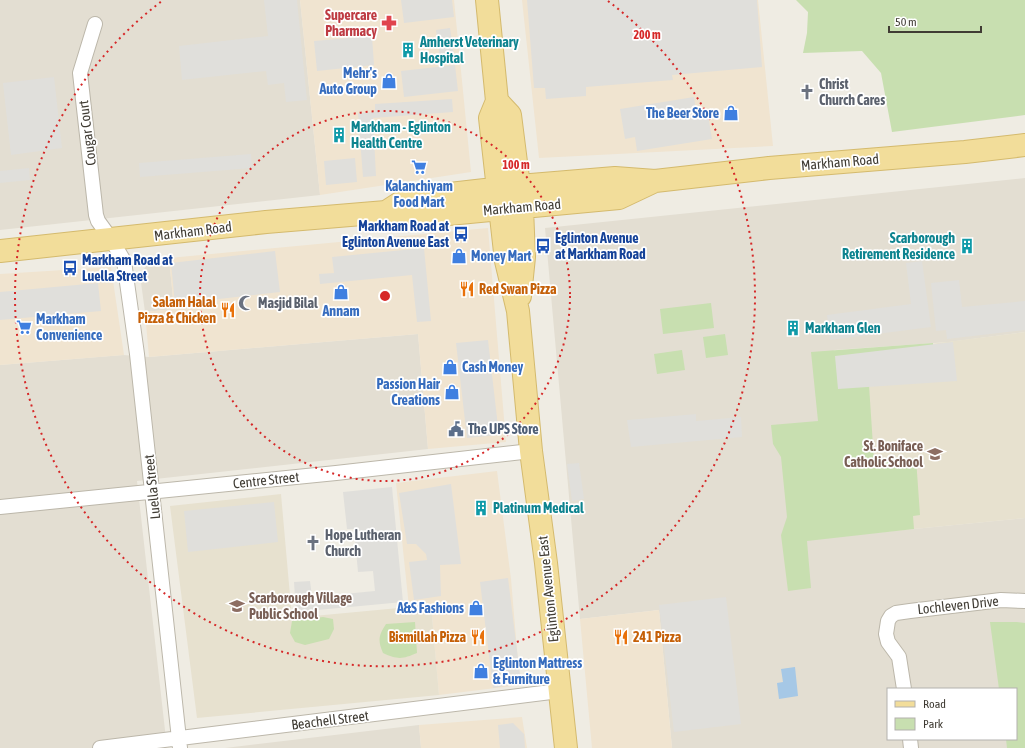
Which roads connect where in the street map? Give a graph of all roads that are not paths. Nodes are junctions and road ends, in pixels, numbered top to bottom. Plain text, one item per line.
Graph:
1 (487, 0) edge
2 (95, 24) dead end
3 (497, 101) junction
4 (1025, 145) edge
5 (655, 181) junction
6 (519, 186) junction
7 (499, 199) junction
8 (522, 208) junction
9 (111, 238) junction
10 (0, 251) edge
11 (518, 311) junction
12 (531, 451) junction
13 (152, 491) junction
14 (0, 507) edge
15 (1025, 602) edge
16 (904, 688) edge
17 (559, 691) junction
18 (180, 743) edge
19 (100, 748) edge
20 (566, 748) edge

1 - 3 main road, Eglinton Avenue East
2 - 9 street, Cougar Court
3 - 6 main road, Eglinton Avenue East
3 - 7 main road, Eglinton Avenue East
4 - 5 main road, Markham Road
5 - 6 main road, Markham Road
5 - 8 main road, Markham Road
6 - 7 main road, Markham Road
6 - 8 main road, Eglinton Avenue East
7 - 8 main road, Markham Road
7 - 9 main road, Markham Road
7 - 11 main road, Eglinton Avenue East
8 - 11 main road, Eglinton Avenue East
9 - 10 main road, Markham Road
9 - 13 street, Luella Street
11 - 12 main road, Eglinton Avenue East
12 - 13 street, Centre Street
12 - 17 main road, Eglinton Avenue East
13 - 14 street, Centre Street
13 - 18 street, Luella Street
15 - 16 street, Lochleven Drive
17 - 18 street, Beachell Street
17 - 20 main road, Eglinton Avenue East
18 - 19 street, Beachell Street

